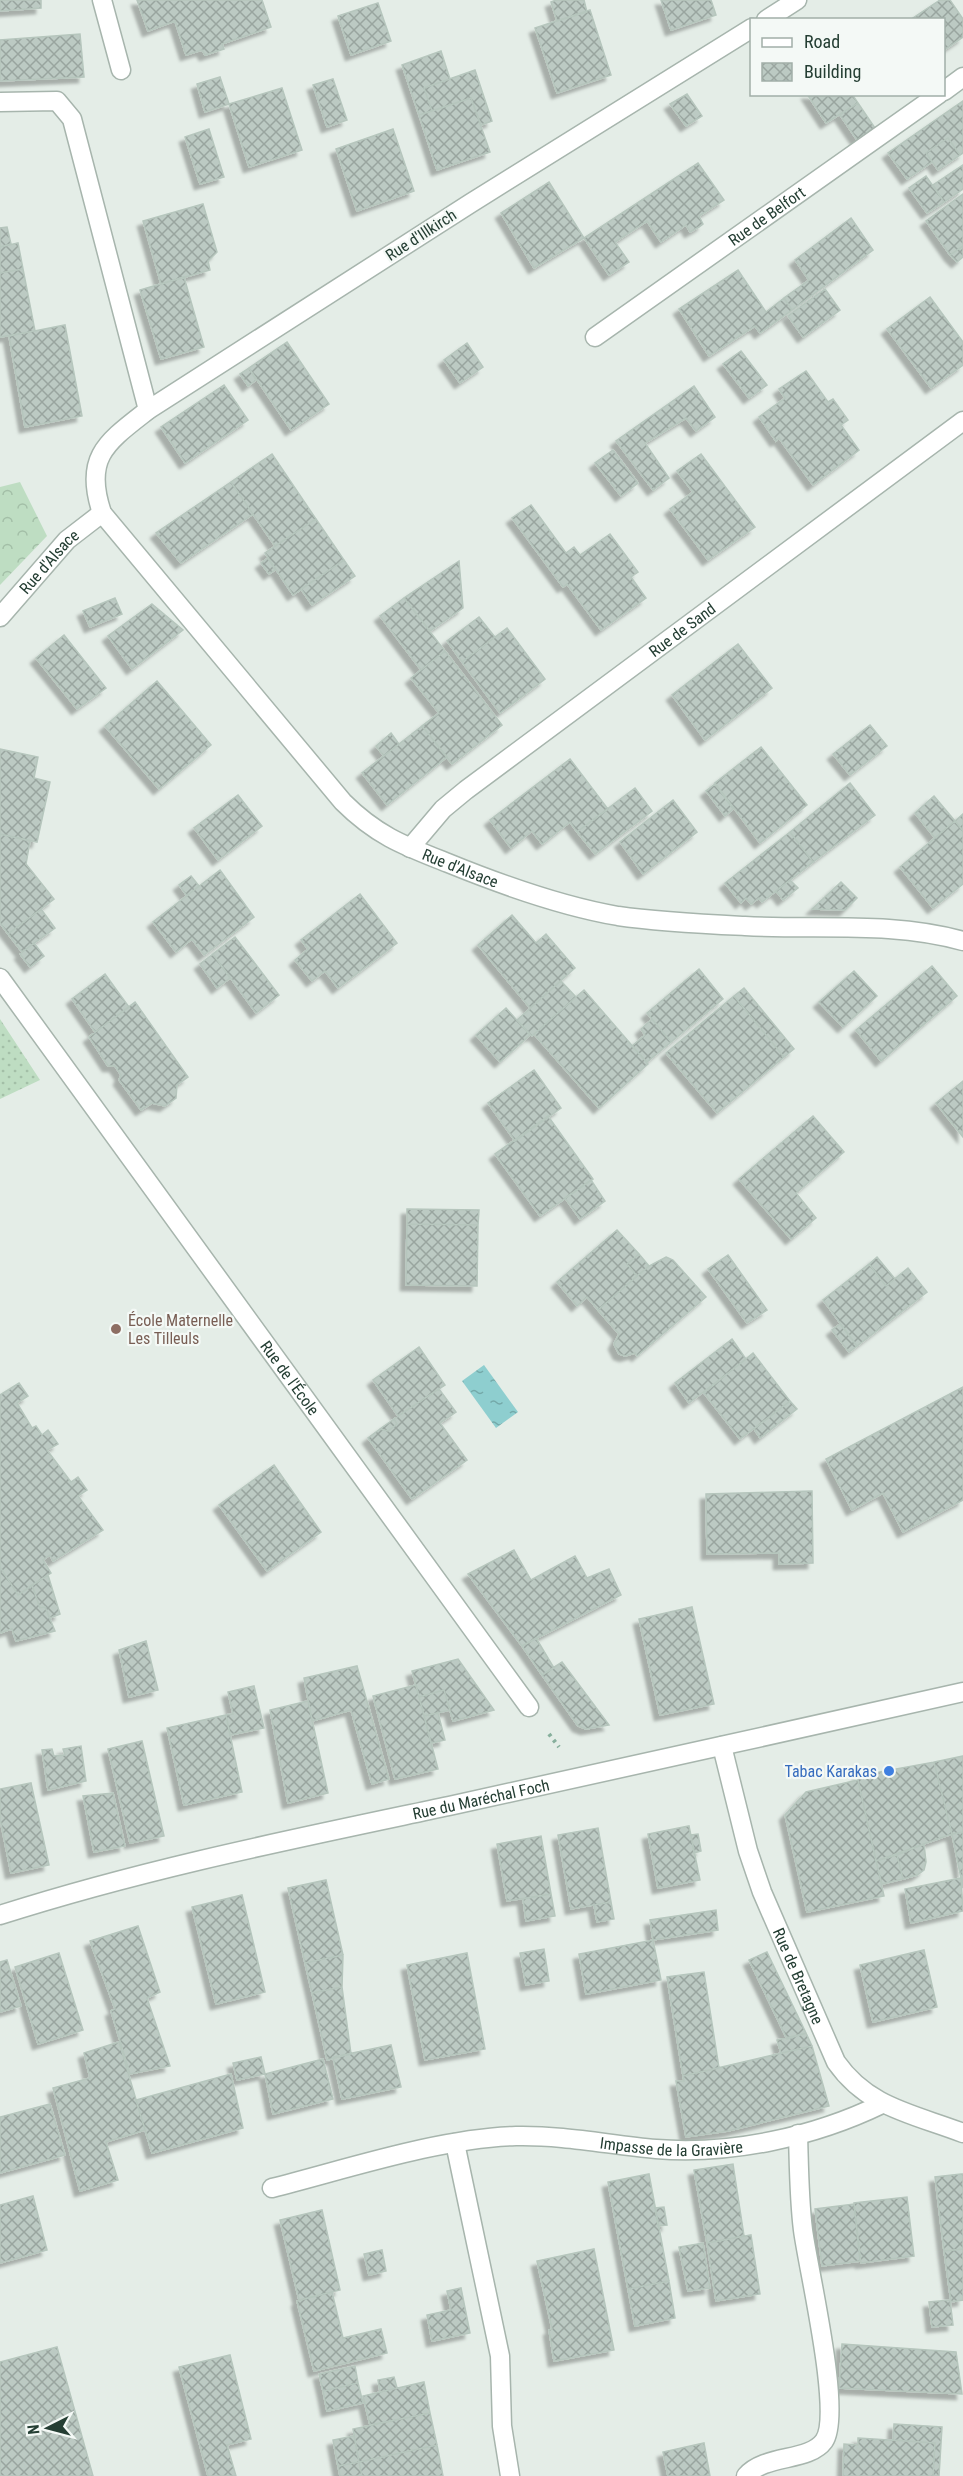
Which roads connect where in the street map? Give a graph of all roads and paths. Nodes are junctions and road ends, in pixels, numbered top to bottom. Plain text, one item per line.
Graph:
1 (102, 0) edge
2 (797, 0) edge
3 (769, 18) edge
4 (750, 29) edge
5 (121, 70) dead end
6 (963, 77) edge
7 (945, 90) edge
8 (936, 96) edge
9 (0, 102) edge
10 (595, 337) dead end
11 (148, 410) junction
12 (963, 421) edge
13 (100, 456) joint
14 (102, 513) junction
15 (0, 617) edge
16 (410, 848) junction
17 (963, 941) edge
18 (0, 978) edge
19 (963, 1692) edge
20 (530, 1707) joint
21 (722, 1746) junction
22 (581, 1777) junction
23 (0, 1915) edge
24 (882, 2104) junction
25 (963, 2133) edge
26 (798, 2134) junction
27 (455, 2143) junction
28 (272, 2188) dead end
29 (510, 2476) edge
30 (747, 2476) edge

1 - 5 street
2 - 3 street
4 - 11 street, Rue d'Illkirch
6 - 7 street
8 - 10 street, Rue de Belfort
9 - 11 street
11 - 13 street, Rue d'Illkirch
12 - 16 street, Rue de Sand
13 - 14 street, Rue d'Alsace
14 - 15 street, Rue d'Alsace
14 - 16 street, Rue d'Alsace
16 - 17 street, Rue d'Alsace
18 - 20 street, Rue de l'École
19 - 21 street, Rue du Maréchal Foch
20 - 22 path
21 - 22 street, Rue du Maréchal Foch
21 - 24 street, Rue de Bretagne
22 - 23 street, Rue du Maréchal Foch
24 - 25 street, Rue de Bretagne
24 - 26 street, Impasse de la Gravière
26 - 27 street, Impasse de la Gravière
26 - 30 street
27 - 28 street, Impasse de la Gravière
27 - 29 street

